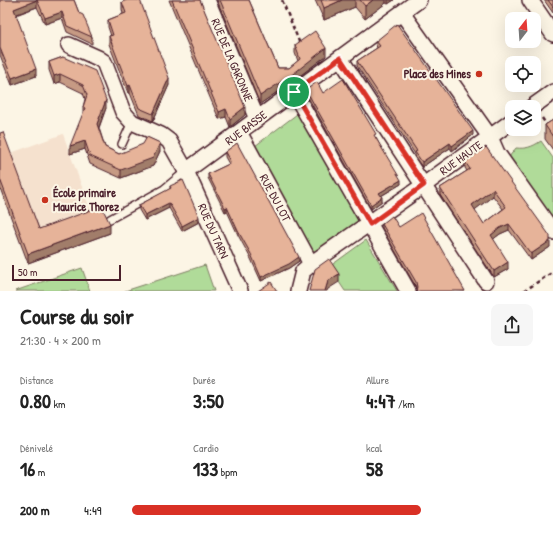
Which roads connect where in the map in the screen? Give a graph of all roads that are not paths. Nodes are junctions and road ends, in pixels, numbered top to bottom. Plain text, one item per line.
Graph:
1 (207, 0) edge
2 (419, 0) edge
3 (530, 0) edge
4 (402, 13) junction
5 (553, 34) edge
6 (69, 45) dead end
7 (340, 58) junction
8 (294, 92) junction
9 (553, 92) edge
10 (541, 101) edge
11 (257, 120) junction
12 (132, 122) junction
13 (505, 126) edge
14 (239, 132) junction
15 (490, 137) junction
16 (122, 144) dead end
17 (186, 171) junction
18 (424, 185) junction
19 (110, 219) dead end
20 (370, 224) junction
21 (553, 232) edge
22 (311, 264) junction
23 (486, 281) dead end
24 (240, 291) edge
25 (298, 291) edge
26 (408, 291) edge

1 - 11 street, RUE DE LA GARONNE
2 - 4 street
3 - 5 street
4 - 7 street, RUE BASSE
4 - 15 street
6 - 12 street
7 - 8 street, RUE BASSE
7 - 18 street
8 - 11 street, RUE BASSE
8 - 20 street
9 - 10 street
11 - 14 street, RUE BASSE
12 - 16 lane
12 - 17 street, RUE DU TARN
13 - 15 street, RUE HAUTE
14 - 17 street, RUE BASSE
14 - 22 street, RUE DU LOT
15 - 18 street, RUE HAUTE
15 - 21 street
17 - 19 lane
17 - 24 street, RUE DU TARN
18 - 20 street, RUE HAUTE
18 - 23 street
20 - 22 street, RUE HAUTE
20 - 26 street
22 - 25 street

